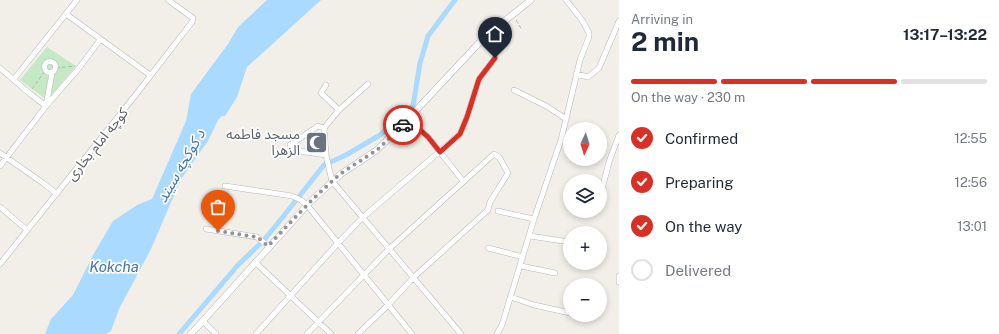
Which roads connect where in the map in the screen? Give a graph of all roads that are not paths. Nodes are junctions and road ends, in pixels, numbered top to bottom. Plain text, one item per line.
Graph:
1 (77, 0) edge
2 (168, 0) edge
3 (531, 0) edge
4 (566, 0) edge
5 (66, 14) junction
6 (619, 21) edge
7 (100, 40) junction
8 (495, 58) dead end
9 (0, 68) edge
10 (52, 73) junction
11 (576, 74) junction
12 (150, 75) junction
13 (14, 79) junction
14 (368, 84) dead end
15 (326, 85) dead end
16 (514, 90) dead end
17 (46, 106) junction
18 (339, 110) junction
19 (408, 119) junction
20 (566, 119) junction
21 (324, 128) junction
22 (619, 135) edge
23 (440, 152) junction
24 (0, 153) edge
25 (7, 158) junction
26 (326, 158) junction
27 (0, 166) edge
28 (606, 174) edge
29 (332, 181) junction
30 (463, 181) junction
31 (224, 186) dead end
32 (57, 194) junction
33 (307, 205) junction
34 (0, 207) edge
35 (498, 210) dead end
36 (362, 218) junction
37 (534, 219) junction
38 (206, 229) dead end
39 (28, 230) junction
40 (530, 236) junction
41 (563, 241) dead end
42 (338, 243) junction
43 (266, 244) junction
44 (488, 248) dead end
45 (389, 249) junction
46 (523, 257) junction
47 (255, 262) junction
48 (0, 264) edge
49 (521, 266) junction
50 (555, 273) dead end
51 (365, 275) junction
52 (619, 276) edge
53 (414, 277) junction
54 (619, 282) edge
55 (291, 296) junction
56 (511, 297) junction
57 (388, 305) junction
58 (563, 311) edge
59 (203, 321) junction
60 (317, 322) junction
61 (191, 334) edge
62 (216, 334) edge
63 (256, 334) edge
64 (307, 334) edge
65 (331, 334) edge
66 (358, 334) edge
67 (412, 334) edge
68 (461, 334) edge
69 (497, 334) edge

1 - 5 street
2 - 12 street, کوچه امام بخاری
3 - 19 street
4 - 11 street
5 - 7 street
5 - 13 street
6 - 11 street
7 - 12 street
7 - 17 street
8 - 23 street
9 - 13 street
10 - 10 street
10 - 17 street
11 - 20 street
12 - 32 street, کوچه امام بخاری
13 - 17 street
14 - 18 street
15 - 18 street
16 - 20 street
17 - 25 street
18 - 21 street
19 - 23 street
19 - 29 street
20 - 37 street
21 - 26 street
21 - 26 street
22 - 28 street
23 - 30 street
23 - 36 street
24 - 25 street
25 - 27 street
25 - 32 street
26 - 29 street
29 - 33 street
29 - 36 street
30 - 45 street
30 - 53 street
31 - 33 street
32 - 39 street, کوچه امام بخاری
33 - 42 street
33 - 43 street
34 - 39 street
35 - 37 street
36 - 42 street
36 - 45 street
37 - 40 street
38 - 43 street
39 - 48 street, کوچه امام بخاری
40 - 41 street
40 - 46 street
42 - 51 street
42 - 55 street
43 - 47 street
44 - 46 street
45 - 51 street
45 - 53 street
46 - 49 street
47 - 55 street
47 - 59 street
49 - 50 street
49 - 56 street
51 - 57 street
51 - 60 street
52 - 54 street
53 - 57 street
53 - 68 street
55 - 60 street
55 - 63 street
56 - 58 street
56 - 69 street
57 - 66 street
57 - 67 street
59 - 61 street
59 - 62 street
60 - 64 street
60 - 65 street

